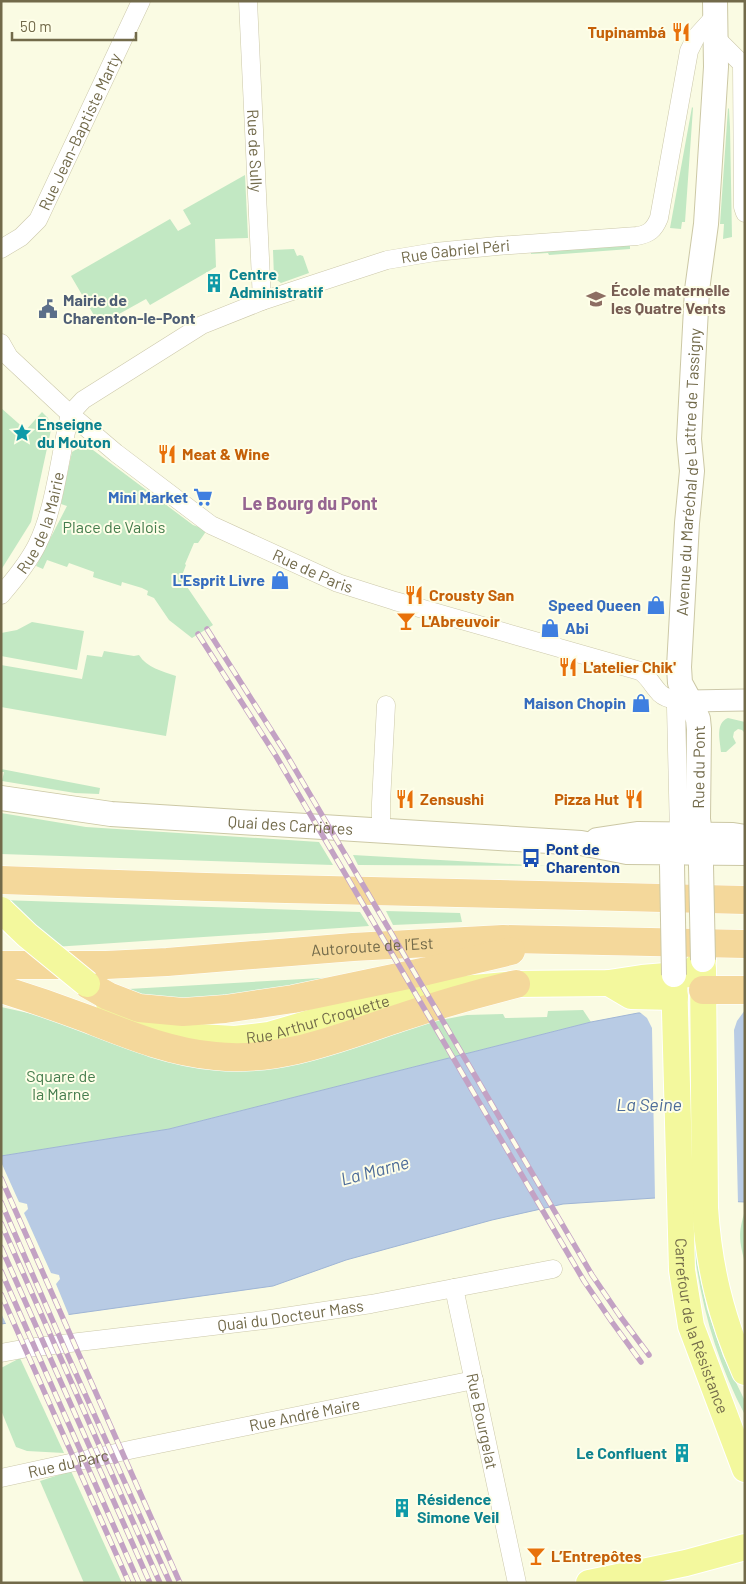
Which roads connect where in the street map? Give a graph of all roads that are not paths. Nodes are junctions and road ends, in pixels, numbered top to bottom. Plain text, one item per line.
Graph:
1 (141, 1) edge
2 (248, 1) edge
3 (715, 18) edge
4 (745, 213) edge
5 (1, 249) edge
6 (262, 301) junction
7 (1, 343) edge
8 (70, 414) junction
9 (1, 595) edge
10 (745, 700) edge
11 (683, 701) junction
12 (386, 705) dead end
13 (1, 798) edge
14 (381, 832) junction
15 (745, 837) edge
16 (688, 851) junction
17 (745, 853) edge
18 (1, 880) edge
19 (745, 900) edge
20 (1, 910) edge
21 (558, 939) junction
22 (745, 944) edge
23 (1, 965) edge
24 (689, 979) junction
25 (516, 984) junction
26 (1, 989) edge
27 (745, 990) edge
28 (100, 993) junction
29 (693, 1208) junction
30 (552, 1269) dead end
31 (454, 1288) junction
32 (1, 1352) edge
33 (745, 1372) edge
34 (474, 1380) junction
35 (721, 1405) junction
36 (745, 1435) edge
37 (134, 1449) joint
38 (745, 1470) edge
39 (1, 1478) edge
40 (745, 1547) edge
41 (516, 1583) edge
42 (589, 1583) edge

1 - 5 street, Rue Jean-Baptiste Marty
2 - 6 street, Rue de Sully
3 - 4 street
3 - 6 street, Rue Gabriel Péri
3 - 11 main road, Avenue du Maréchal de Lattre de Tassigny
6 - 8 street, Rue Gabriel Péri
7 - 8 street, Rue de Paris
8 - 9 street, Rue de la Mairie
8 - 11 street, Rue de Paris
10 - 11 street
11 - 16 main road, Rue du Pont
12 - 14 street
13 - 14 main road, Quai des Carrières
14 - 16 main road, Quai des Carrières
15 - 16 main road
16 - 17 main road
16 - 24 main road, bridge
16 - 24 main road, bridge
18 - 19 highway
20 - 28 main road, Rue Arthur Croquette, bridge
21 - 22 highway, Autoroute de l’Est
21 - 23 highway, Autoroute de l’Est
21 - 28 highway
24 - 25 main road, Rue Arthur Croquette
24 - 27 highway
24 - 29 main road
25 - 26 highway
25 - 28 main road, Rue Arthur Croquette
29 - 33 main road, Carrefour de la Résistance
29 - 35 main road, Carrefour de la Résistance
30 - 31 street, Quai du Docteur Mass
31 - 32 street, Quai du Docteur Mass
31 - 34 street, Rue Bourgelat
34 - 37 street, Rue André Maire
34 - 41 street, Rue Bourgelat
35 - 36 main road
35 - 38 main road, Carrefour de la Résistance
37 - 39 street, Rue du Parc
40 - 42 main road

